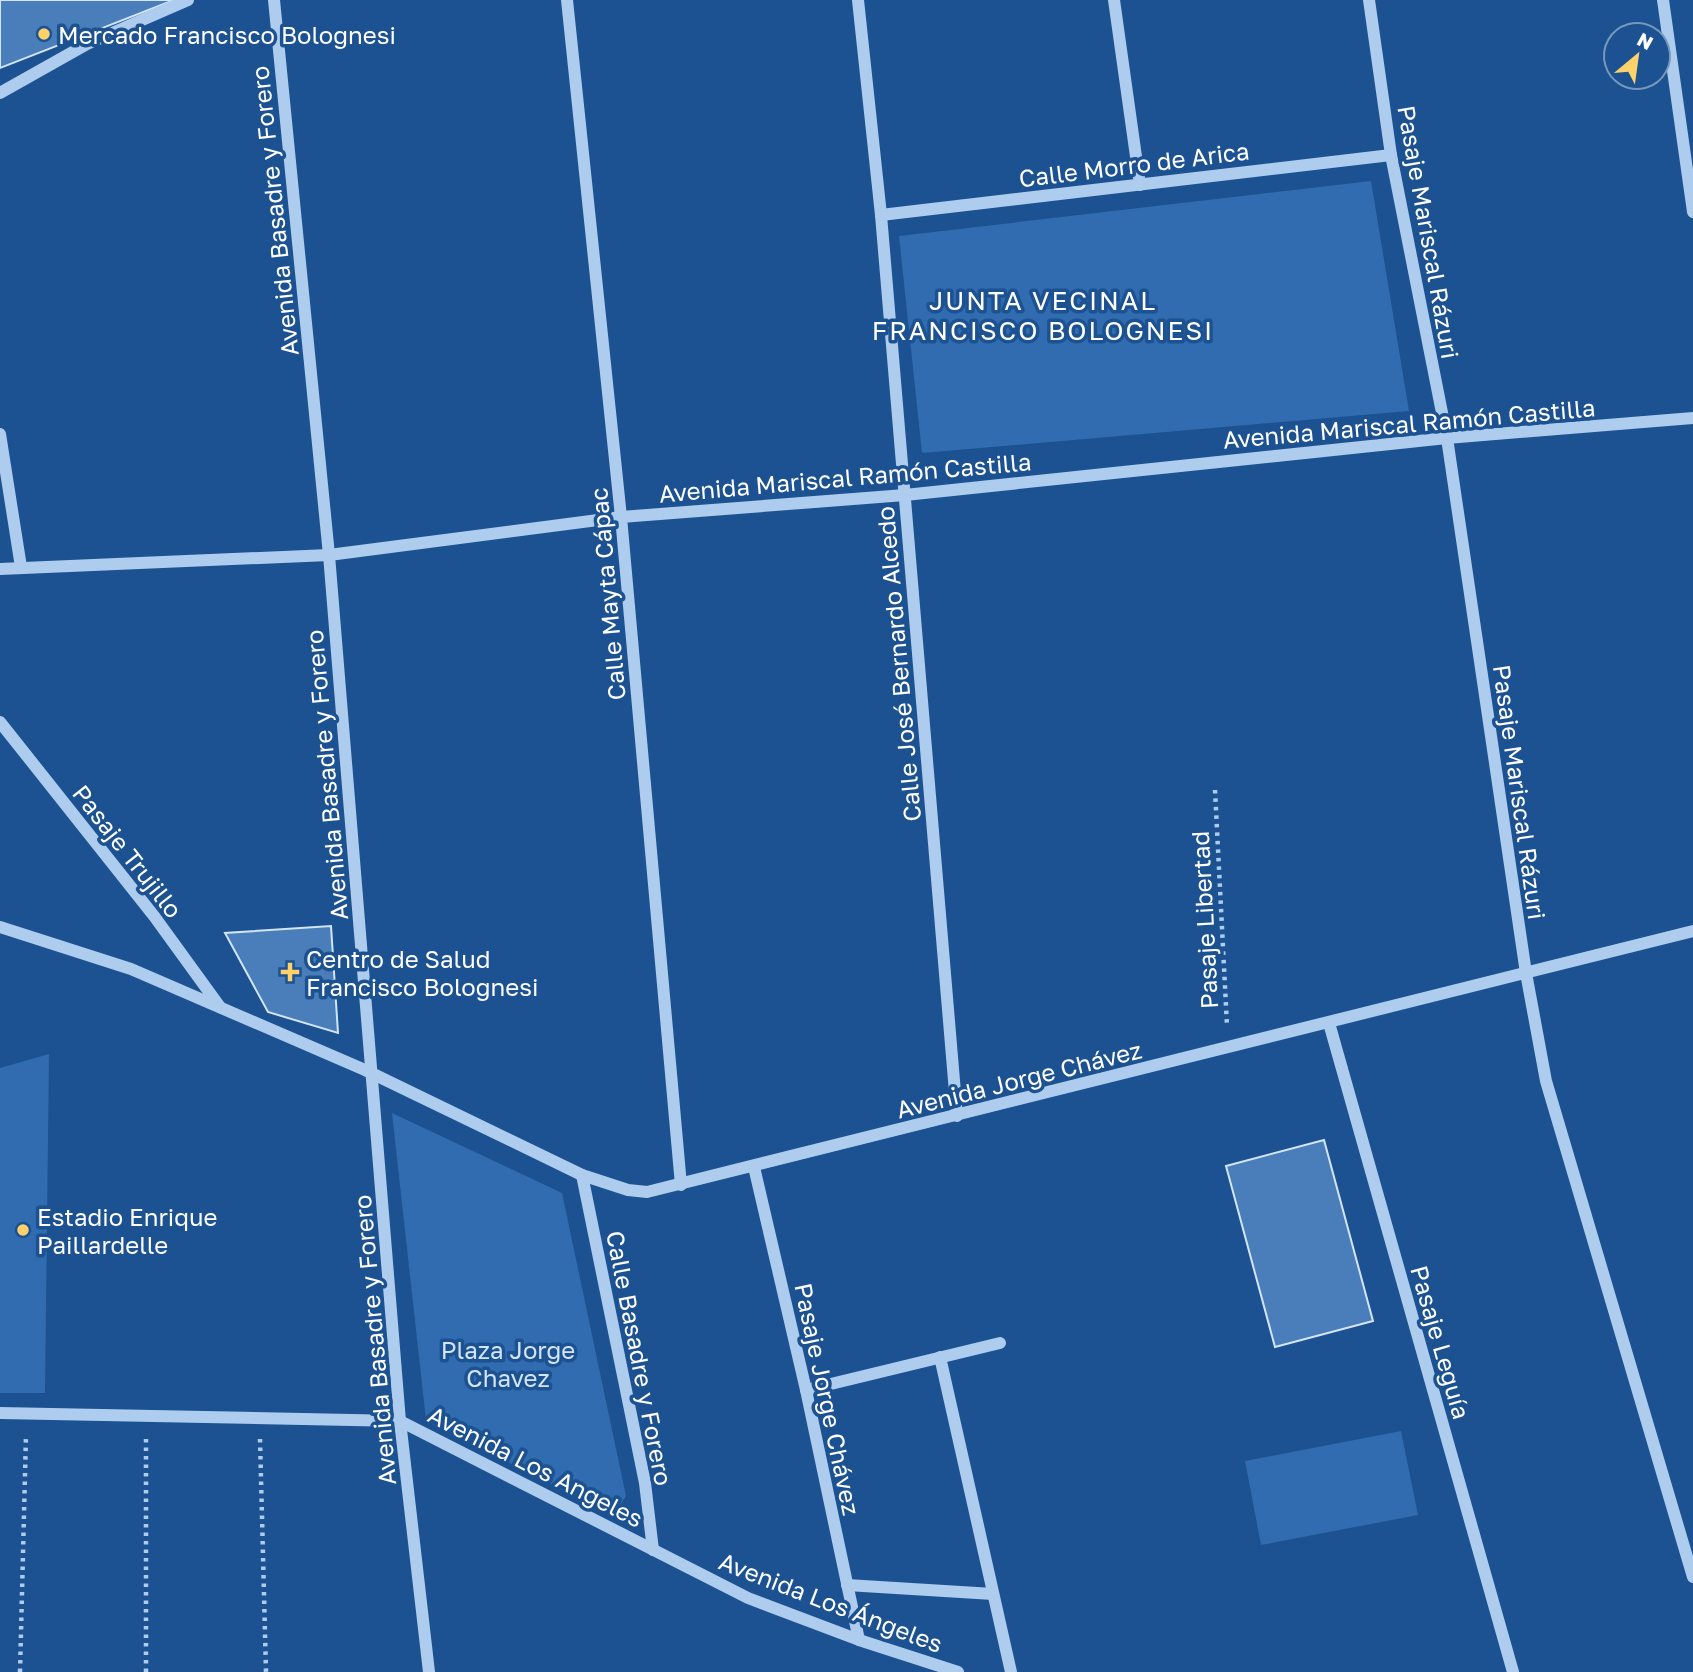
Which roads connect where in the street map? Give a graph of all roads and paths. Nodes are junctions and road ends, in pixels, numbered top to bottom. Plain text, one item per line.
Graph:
1 (188, 0) edge
2 (274, 0) edge
3 (567, 0) edge
4 (859, 0) edge
5 (1114, 0) edge
6 (1369, 0) edge
7 (1663, 0) edge
8 (0, 93) edge
9 (1391, 155) junction
10 (1140, 185) junction
11 (1693, 212) edge
12 (881, 215) junction
13 (1693, 418) edge
14 (0, 434) edge
15 (1447, 438) junction
16 (905, 495) junction
17 (621, 517) junction
18 (329, 555) junction
19 (21, 567) junction
20 (0, 569) edge
21 (0, 722) edge
22 (1215, 790) dead end
23 (0, 927) edge
24 (1693, 931) edge
25 (1526, 973) junction
26 (220, 1008) junction
27 (1329, 1023) junction
28 (1228, 1048) junction
29 (372, 1074) junction
30 (957, 1116) junction
31 (754, 1167) junction
32 (582, 1175) junction
33 (681, 1185) junction
34 (1000, 1342) dead end
35 (940, 1357) junction
36 (806, 1390) junction
37 (0, 1413) edge
38 (27, 1413) junction
39 (146, 1415) junction
40 (259, 1418) junction
41 (400, 1420) junction
42 (653, 1550) junction
43 (1693, 1577) edge
44 (847, 1585) junction
45 (993, 1594) junction
46 (859, 1640) junction
47 (20, 1672) edge
48 (146, 1672) edge
49 (266, 1672) edge
50 (429, 1672) edge
51 (958, 1672) edge
52 (1010, 1672) edge
53 (1513, 1672) edge

1 - 8 street
2 - 18 street, Avenida Basadre y Forero
3 - 17 street, Calle Mayta Cápac
4 - 12 street, Calle José Bernardo Alcedo
5 - 10 street
6 - 9 street, Pasaje Mariscal Rázuri
7 - 11 street
9 - 10 street, Calle Morro de Arica
9 - 15 street, Pasaje Mariscal Rázuri
10 - 12 street, Calle Morro de Arica
12 - 16 street, Calle José Bernardo Alcedo
13 - 15 street, Avenida Mariscal Ramón Castilla
14 - 19 street
15 - 16 street, Avenida Mariscal Ramón Castilla
15 - 25 street, Pasaje Mariscal Rázuri
16 - 17 street, Avenida Mariscal Ramón Castilla
16 - 30 street, Calle José Bernardo Alcedo
17 - 18 street, Avenida Mariscal Ramón Castilla
17 - 33 street, Calle Mayta Cápac
18 - 19 street, Avenida Mariscal Ramón Castilla
18 - 29 street, Avenida Basadre y Forero
19 - 20 street, Avenida Mariscal Ramón Castilla
21 - 26 street, Pasaje Trujillo
22 - 28 path, Pasaje Libertad
23 - 26 street, Avenida Jorge Chávez
24 - 25 street, Avenida Jorge Chávez
25 - 27 street, Avenida Jorge Chávez
25 - 43 street, Pasaje Mariscal Rázuri
26 - 29 street, Avenida Jorge Chávez
27 - 28 street, Avenida Jorge Chávez
27 - 53 street, Pasaje Leguía
28 - 30 street, Avenida Jorge Chávez
29 - 32 street, Avenida Jorge Chávez
29 - 41 street, Avenida Basadre y Forero
30 - 31 street, Avenida Jorge Chávez
31 - 33 street, Avenida Jorge Chávez
31 - 36 street, Pasaje Jorge Chávez
32 - 33 street, Avenida Jorge Chávez
32 - 42 street, Calle Basadre y Forero
34 - 35 street
35 - 36 street
35 - 45 street
36 - 44 street, Pasaje Jorge Chávez
37 - 38 street
38 - 39 street
38 - 47 path
39 - 40 street
39 - 48 path
40 - 41 street
40 - 49 path
41 - 42 street, Avenida Los Angeles
41 - 50 street, Avenida Basadre y Forero
42 - 46 street, Avenida Los Ángeles
44 - 45 street
44 - 46 street, Pasaje Jorge Chávez
45 - 52 street
46 - 51 street, Avenida Los Ángeles

